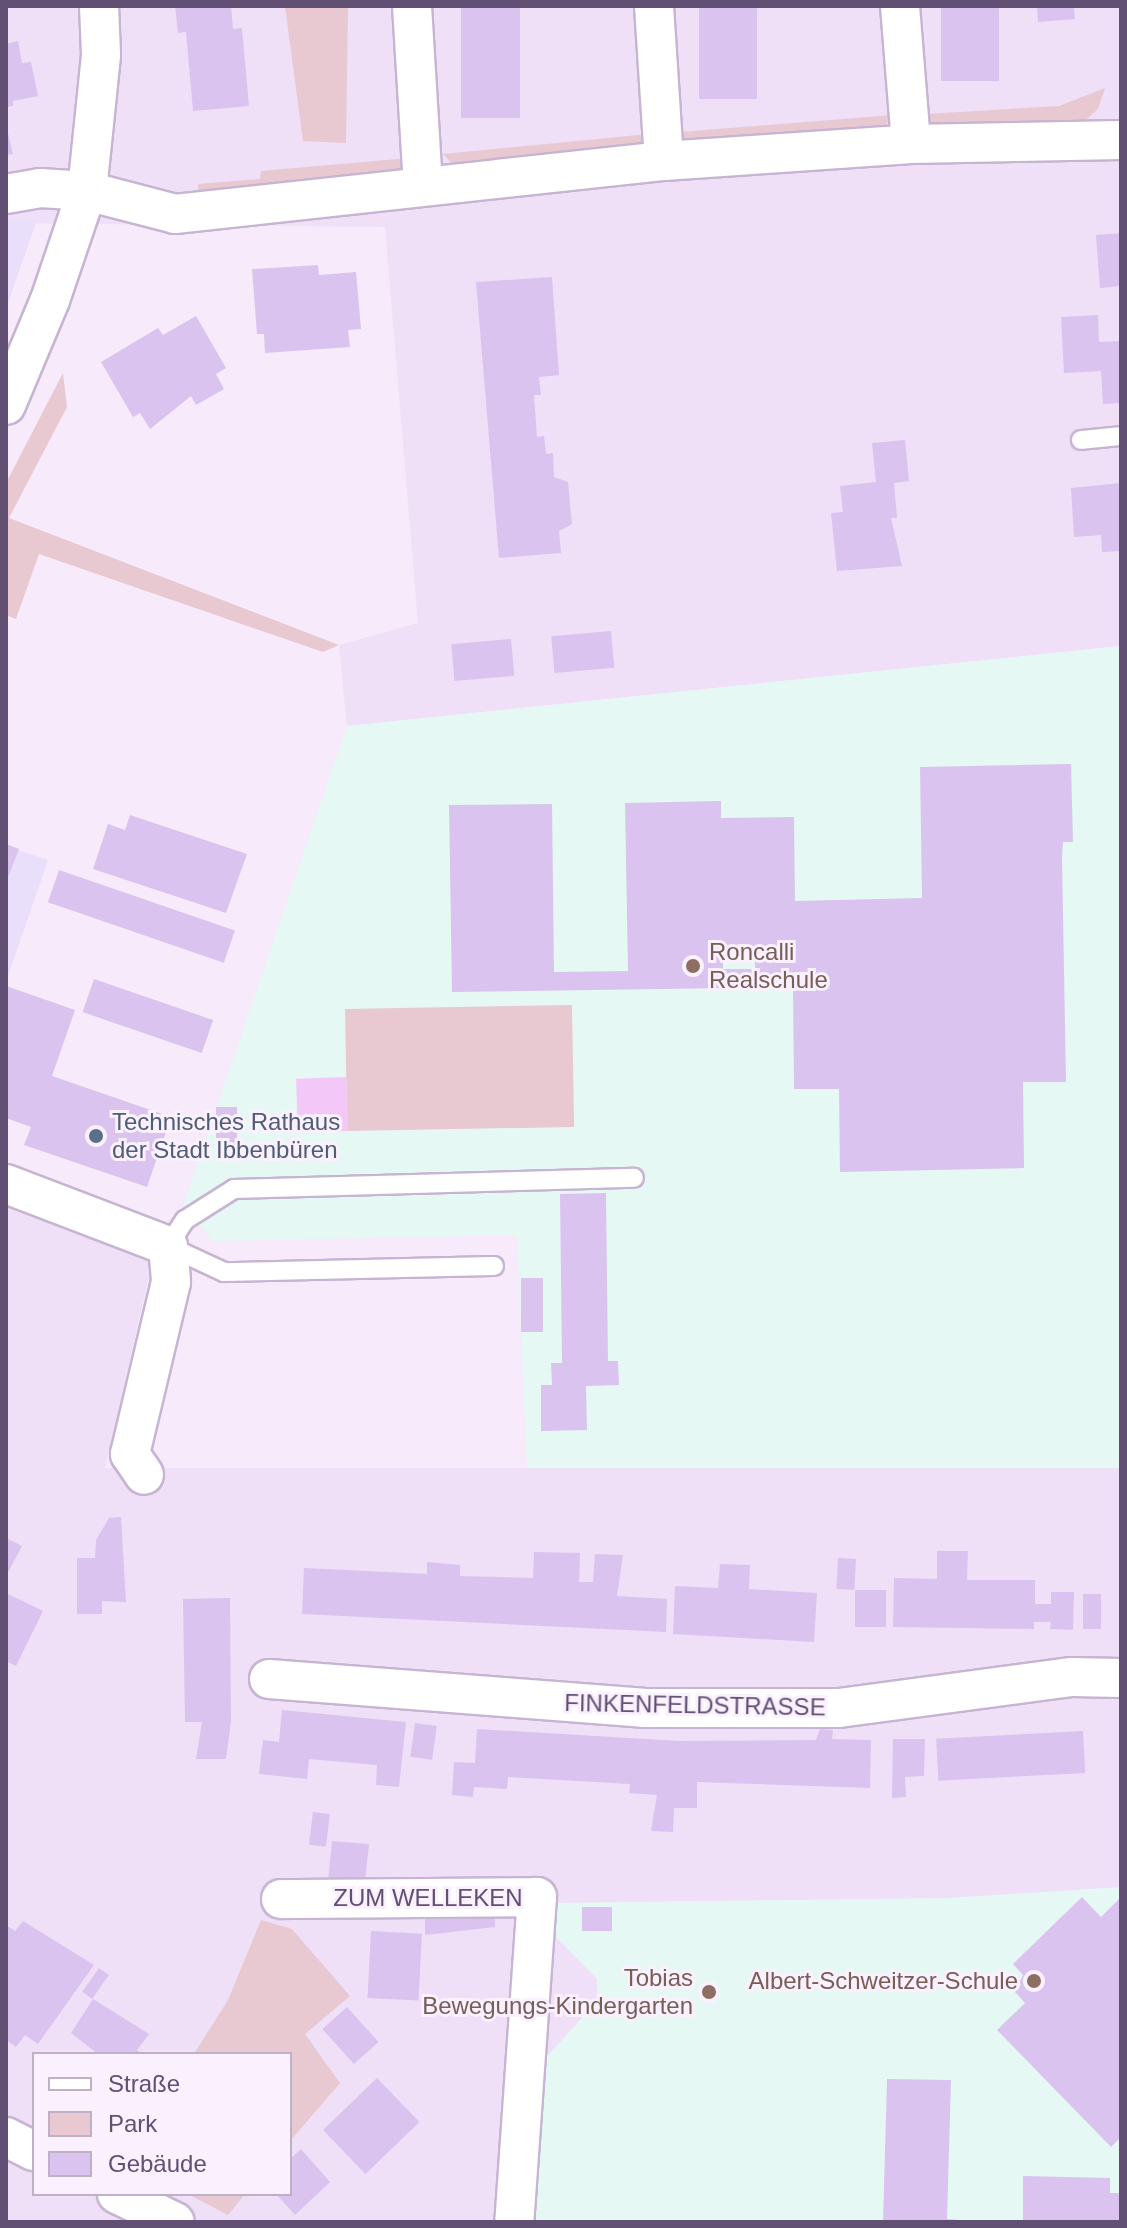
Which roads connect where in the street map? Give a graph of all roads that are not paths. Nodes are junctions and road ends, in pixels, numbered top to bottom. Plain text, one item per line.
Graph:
1 (99, 6) edge
2 (412, 6) edge
3 (654, 6) edge
4 (900, 6) edge
5 (1121, 140) edge
6 (911, 144) junction
7 (664, 161) junction
8 (423, 184) junction
9 (87, 191) junction
10 (6, 194) edge
11 (6, 405) edge
12 (1121, 436) edge
13 (1081, 440) dead end
14 (634, 1178) dead end
15 (6, 1184) edge
16 (168, 1246) junction
17 (494, 1266) dead end
18 (144, 1475) dead end
19 (1121, 1678) edge
20 (269, 1679) dead end
21 (281, 1899) dead end
22 (6, 2137) edge
23 (32, 2150) edge
24 (121, 2196) edge
25 (175, 2222) edge
26 (514, 2222) edge

1 - 9 street
2 - 8 street
3 - 7 street
4 - 6 street
5 - 6 street
6 - 7 street
7 - 8 street
8 - 9 street
9 - 10 street
9 - 11 street
12 - 13 lane
14 - 16 lane
15 - 16 street
16 - 17 lane
16 - 18 street
19 - 20 street, FINKENFELDSTRASSE
21 - 26 street, ZUM WELLEKEN
22 - 23 street
24 - 25 street

